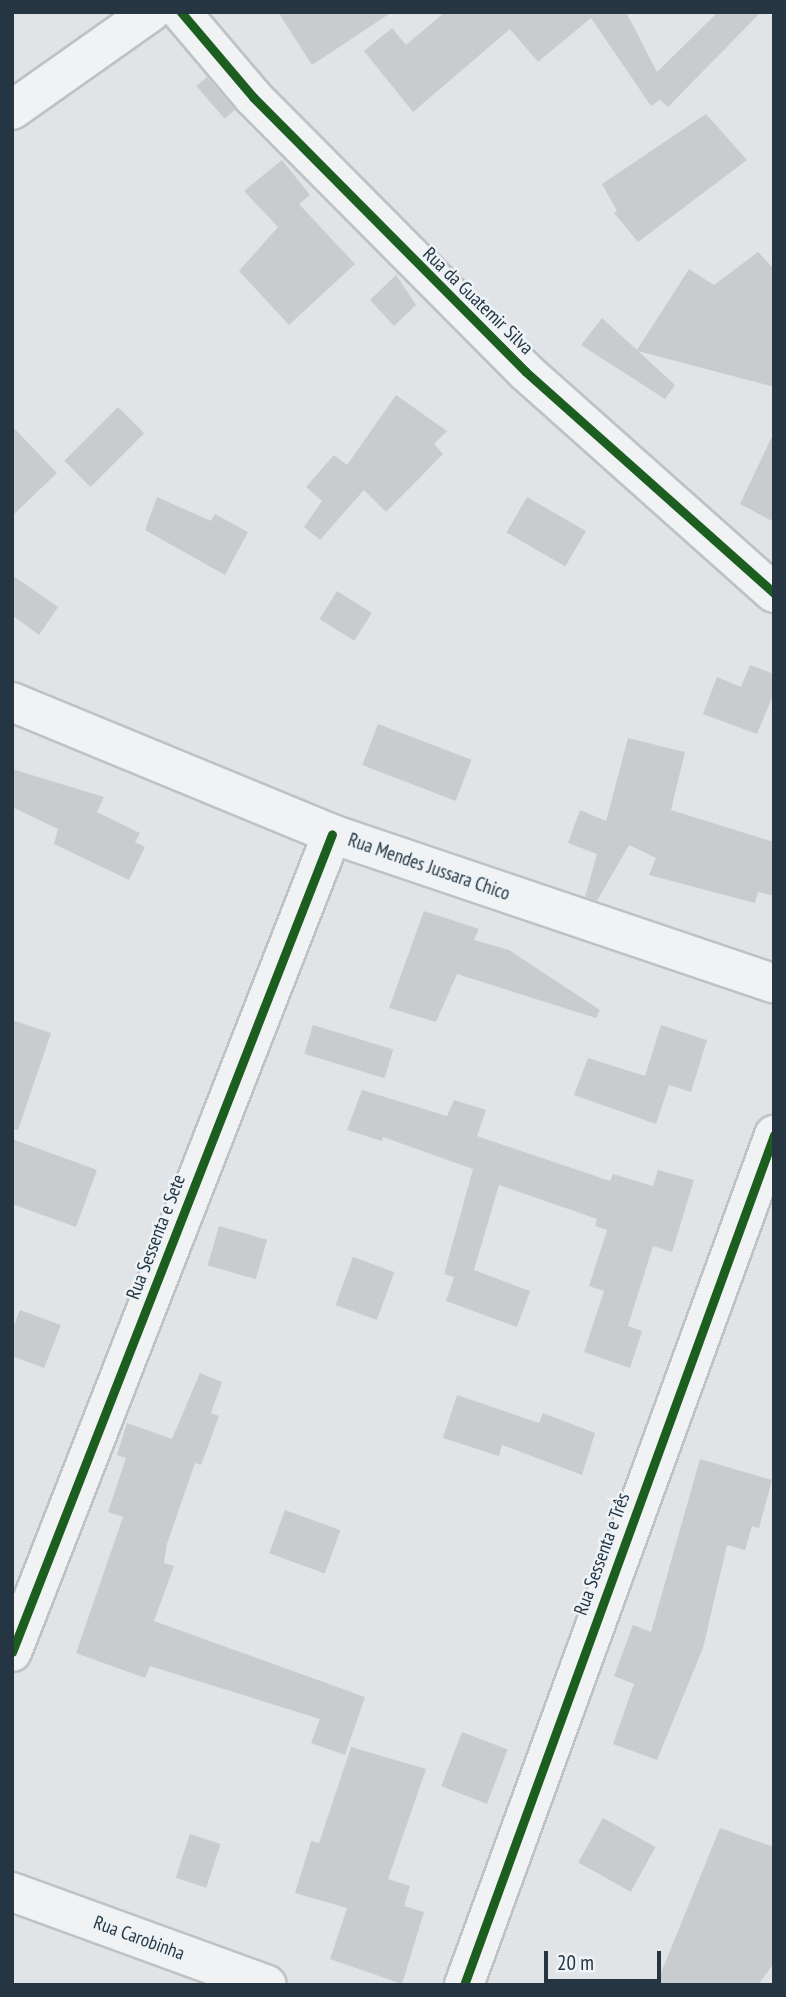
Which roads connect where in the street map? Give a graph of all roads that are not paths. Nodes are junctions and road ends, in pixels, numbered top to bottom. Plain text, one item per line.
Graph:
1 (151, 12) edge
2 (181, 12) edge
3 (12, 110) edge
4 (774, 593) edge
5 (12, 702) edge
6 (332, 834) junction
7 (774, 984) edge
8 (774, 1136) edge
9 (12, 1652) edge
10 (12, 1892) edge
11 (267, 1985) edge
12 (464, 1985) edge

1 - 3 street
2 - 4 street, Rua da Guatemir Silva
5 - 6 street, Rua Mendes Jussara Chico
6 - 7 street, Rua Mendes Jussara Chico
6 - 9 street, Rua Sessenta e Sete
8 - 12 street, Rua Sessenta e Três
10 - 11 street, Rua Carobinha

